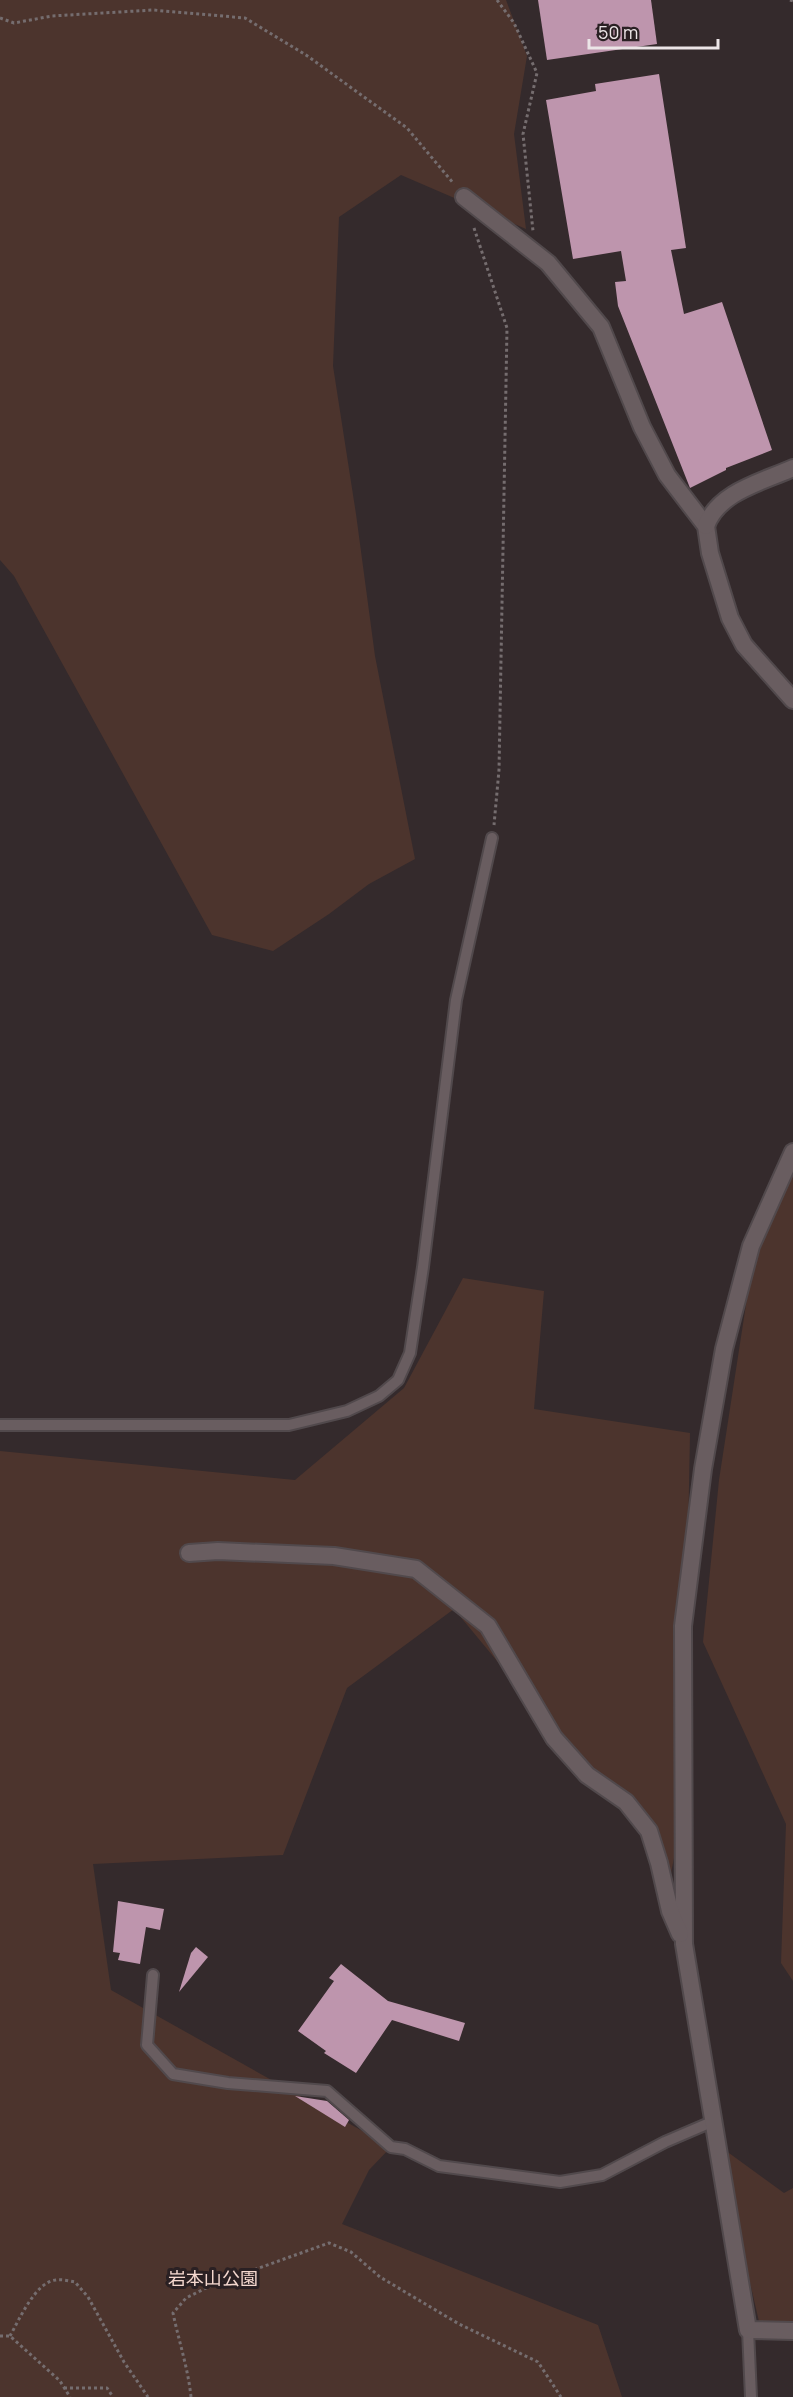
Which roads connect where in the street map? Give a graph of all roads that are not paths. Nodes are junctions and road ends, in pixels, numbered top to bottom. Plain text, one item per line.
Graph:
1 (464, 197) road end
2 (793, 468) edge
3 (706, 526) junction
4 (793, 700) edge
5 (492, 838) road end
6 (793, 1152) edge
7 (0, 1425) edge
8 (189, 1553) dead end
9 (684, 1944) junction
10 (153, 1975) dead end
11 (714, 2121) junction
12 (748, 2330) junction
13 (793, 2331) edge
14 (751, 2397) edge

1 - 3 street
2 - 3 street
3 - 4 street
5 - 7 lane
6 - 9 street
8 - 9 street
9 - 11 street
10 - 11 lane
11 - 12 street
12 - 13 street
12 - 14 lane

